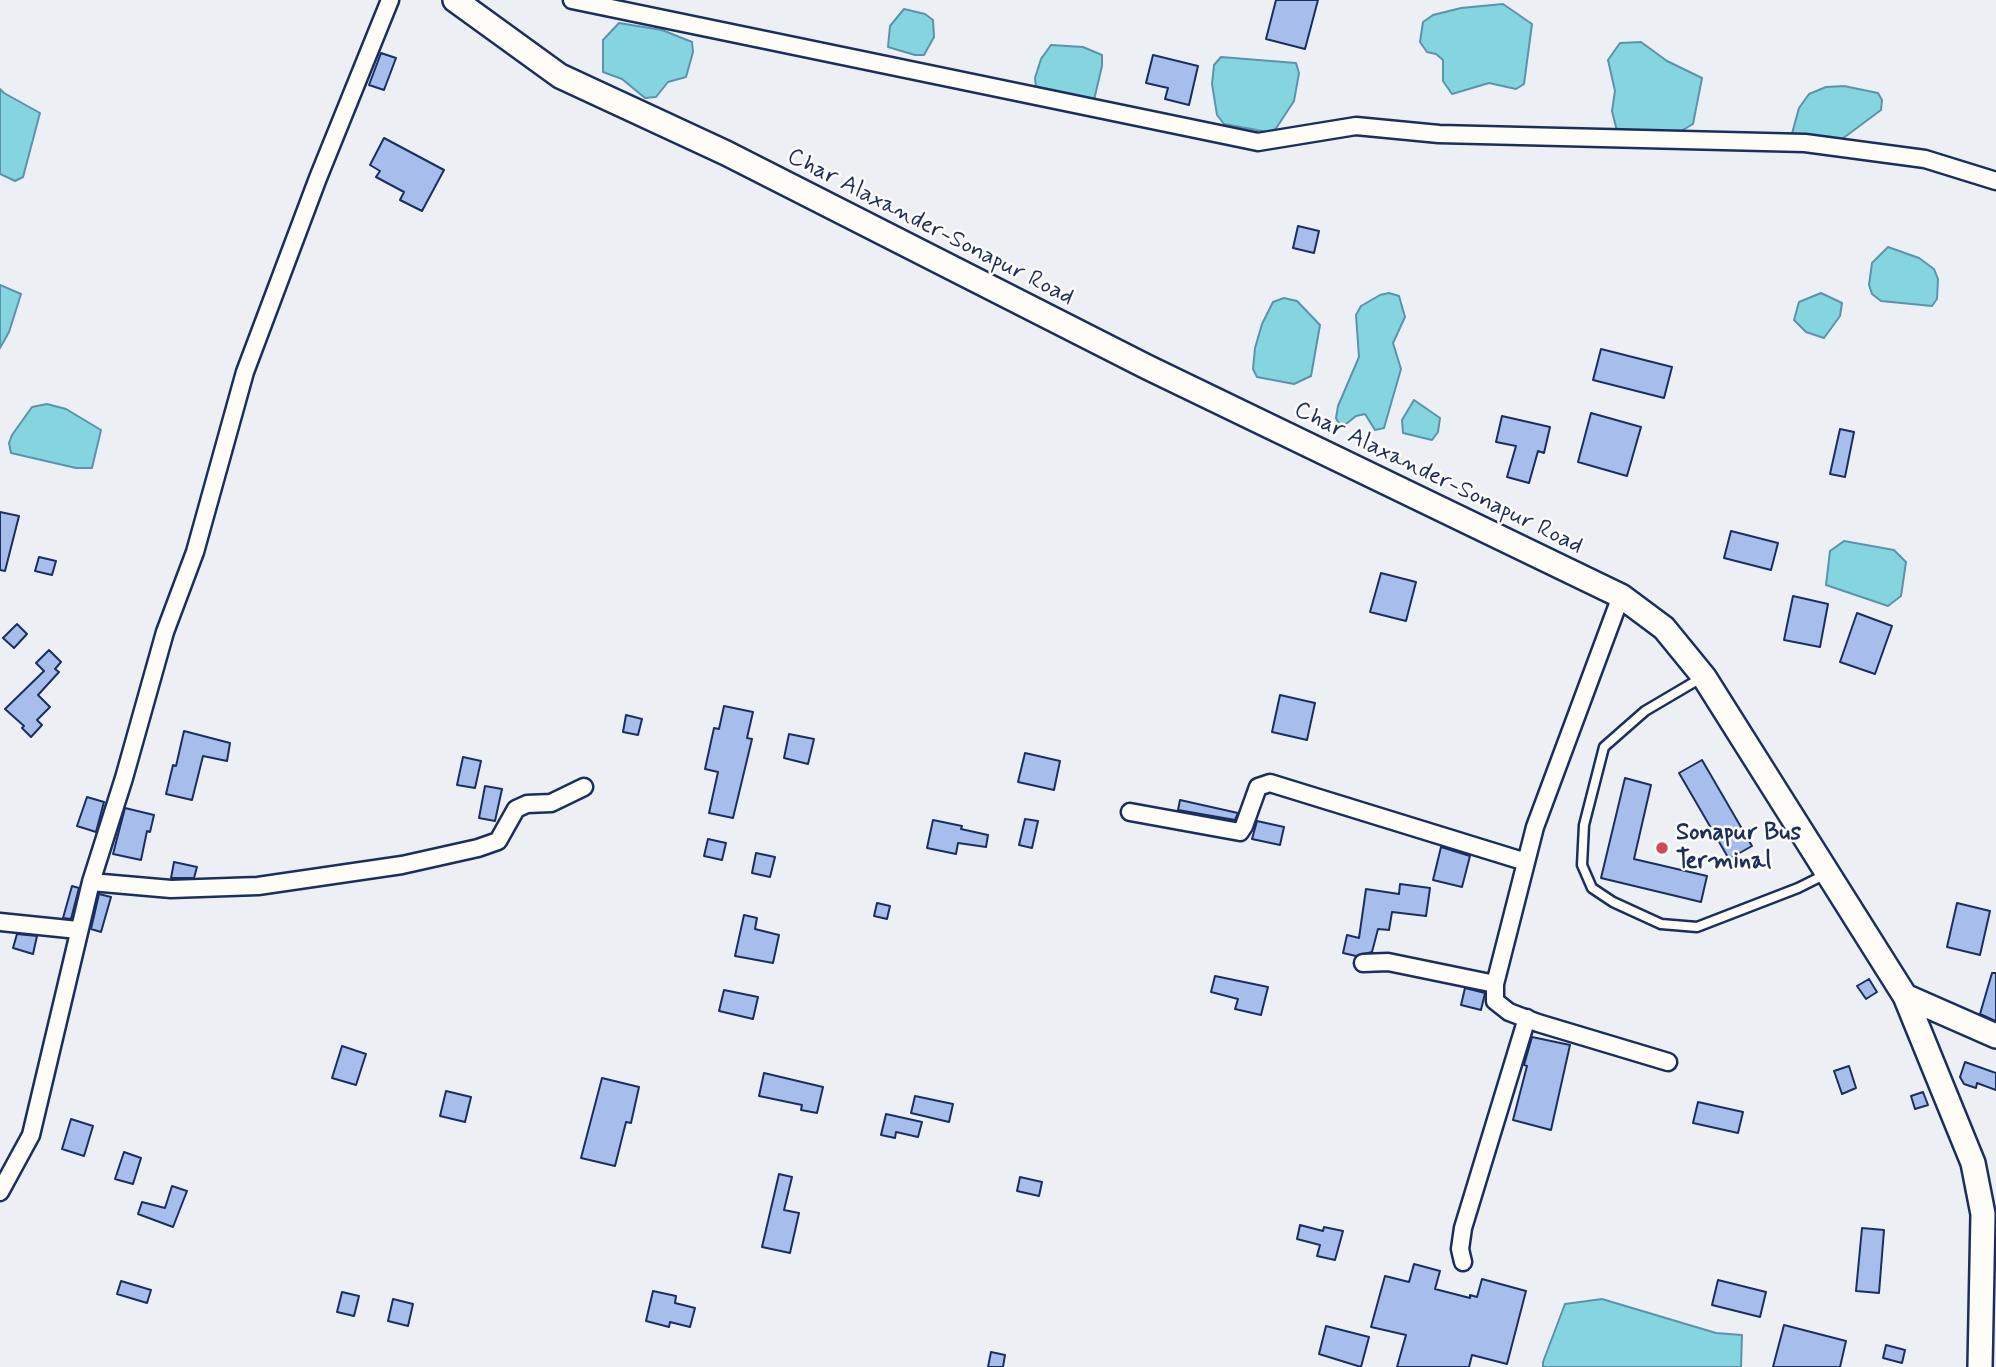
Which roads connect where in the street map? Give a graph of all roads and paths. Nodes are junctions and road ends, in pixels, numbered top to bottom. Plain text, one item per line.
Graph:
1 (390, 0) edge
2 (455, 0) edge
3 (572, 0) edge
4 (1996, 181) edge
5 (1621, 596) junction
6 (1704, 677) junction
7 (584, 787) dead end
8 (1130, 813) dead end
9 (1526, 862) junction
10 (1828, 873) junction
11 (91, 882) junction
12 (0, 922) edge
13 (78, 930) junction
14 (1363, 964) dead end
15 (1495, 984) junction
16 (1905, 996) junction
17 (1527, 1018) junction
18 (1996, 1036) edge
19 (1668, 1062) dead end
20 (0, 1192) edge
21 (1463, 1262) dead end
22 (1980, 1367) edge

1 - 11 street
2 - 5 main road, Char Alaxander-Sonapur Road
3 - 4 street
5 - 6 main road, Char Alaxander-Sonapur Road
5 - 9 street
6 - 10 main road, Char Alaxander-Sonapur Road
6 - 10 lane
7 - 11 street
8 - 9 street
9 - 15 street
10 - 16 main road, Char Alaxander-Sonapur Road
11 - 13 street
12 - 13 street
13 - 20 street
14 - 15 street
15 - 17 street
16 - 18 main road
16 - 22 main road, Char Alaxander-Sonapur Road
17 - 19 street
17 - 21 street

